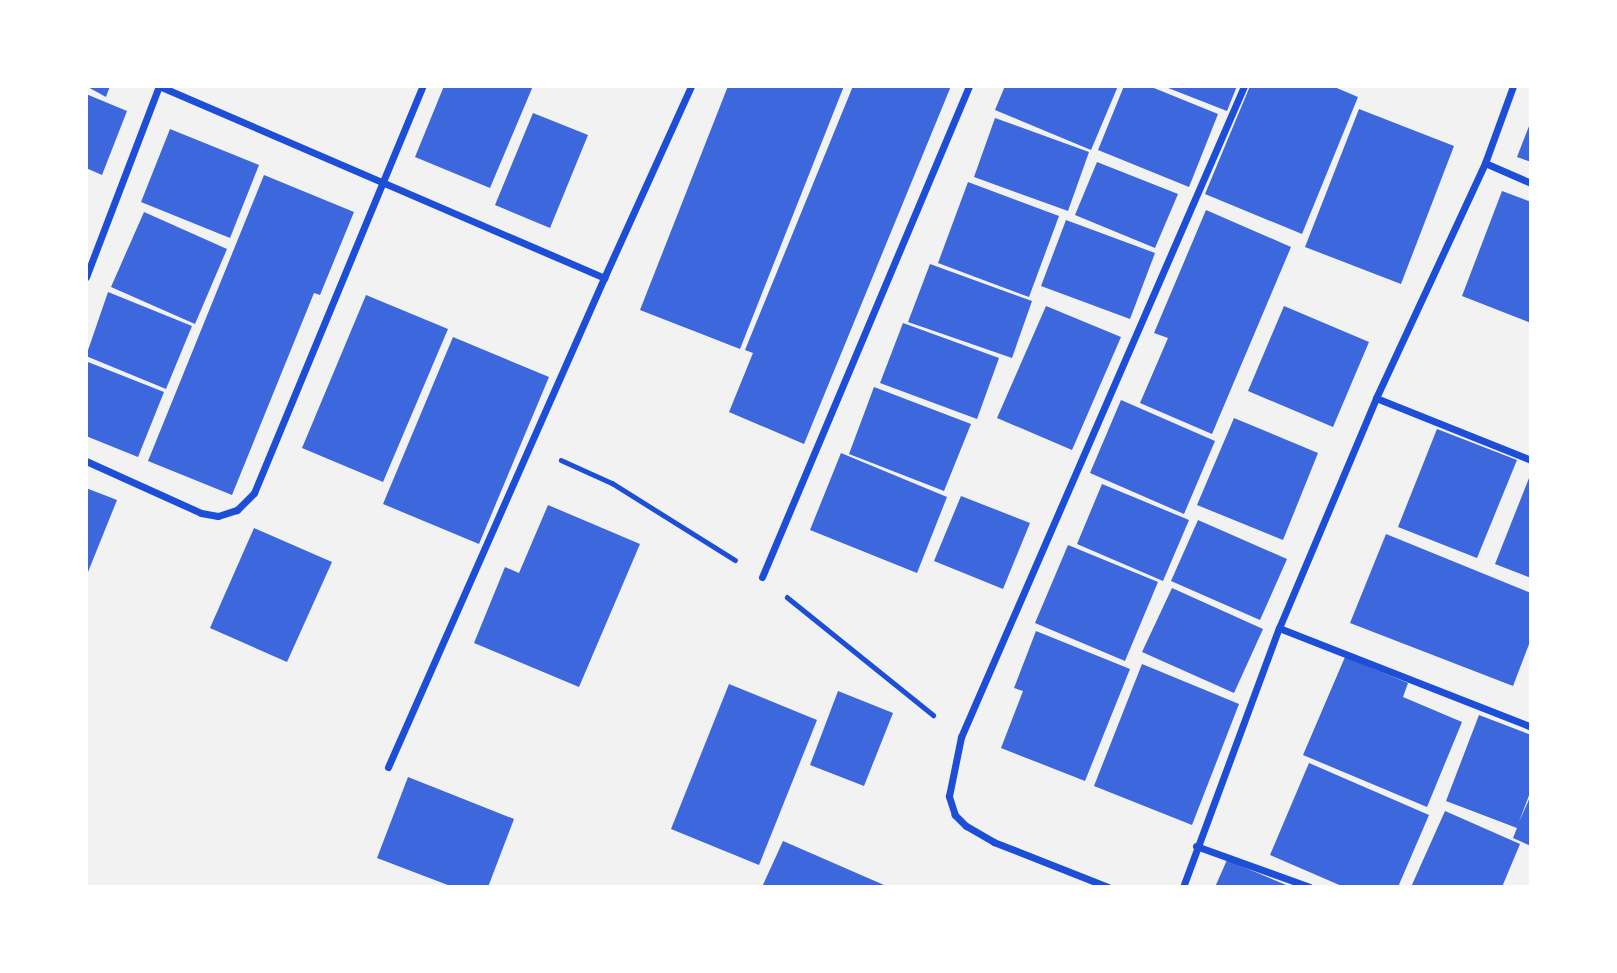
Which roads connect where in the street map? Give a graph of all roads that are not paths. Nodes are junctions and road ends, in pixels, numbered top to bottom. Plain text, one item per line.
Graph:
1 (159, 86) edge
2 (423, 86) edge
3 (691, 86) edge
4 (969, 86) edge
5 (1244, 86) edge
6 (1513, 86) edge
7 (1485, 163) junction
8 (383, 183) junction
9 (1531, 183) edge
10 (86, 277) edge
11 (604, 278) junction
12 (1377, 398) junction
13 (1531, 460) edge
14 (86, 461) edge
15 (762, 577) road end
16 (1279, 628) junction
17 (1531, 727) edge
18 (388, 767) dead end
19 (1196, 846) junction
20 (1108, 887) edge
21 (1183, 887) edge
22 (1310, 887) edge

1 - 8 street
1 - 10 street
2 - 8 street
3 - 11 street
4 - 15 street
5 - 20 street
6 - 7 street
7 - 9 street
7 - 12 street
8 - 11 street
8 - 14 street
11 - 18 street
12 - 13 street
12 - 16 street
16 - 17 street
16 - 19 street
19 - 21 street
19 - 22 street

